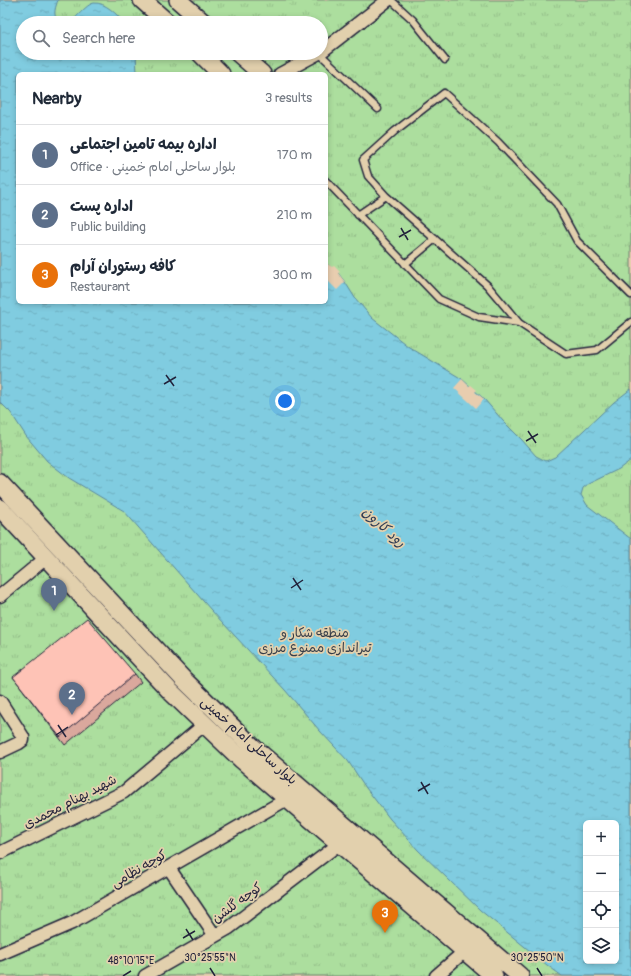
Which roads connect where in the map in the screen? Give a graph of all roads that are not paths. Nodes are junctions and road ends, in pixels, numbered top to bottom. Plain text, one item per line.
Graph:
1 (142, 0) edge
2 (178, 0) edge
3 (388, 0) edge
4 (391, 0) edge
5 (160, 16) edge
6 (196, 16) edge
7 (328, 47) edge
8 (207, 60) edge
9 (246, 60) edge
10 (307, 60) edge
11 (327, 60) edge
12 (445, 60) dead end
13 (219, 72) edge
14 (260, 72) edge
15 (284, 72) edge
16 (378, 109) dead end
17 (328, 183) edge
18 (386, 196) junction
19 (358, 214) junction
20 (435, 239) junction
21 (405, 264) junction
22 (631, 295) edge
23 (631, 322) edge
24 (519, 323) junction
25 (0, 483) edge
26 (0, 508) edge
27 (46, 558) junction
28 (0, 596) edge
29 (0, 701) edge
30 (205, 724) junction
31 (0, 752) edge
32 (287, 799) junction
33 (339, 844) junction
34 (0, 853) edge
35 (169, 868) junction
36 (215, 936) junction
37 (465, 951) junction
38 (0, 954) edge
39 (145, 976) edge
40 (436, 976) edge
41 (494, 976) edge
42 (520, 976) edge

1 - 5 main road
2 - 6 main road
3 - 7 street
4 - 12 lane
8 - 13 main road
9 - 14 main road
10 - 15 street
11 - 16 lane
17 - 19 lane
18 - 19 lane
18 - 20 lane
18 - 22 lane
19 - 21 lane
20 - 21 lane
20 - 24 lane
21 - 24 lane
23 - 24 lane
25 - 42 main road, بلوار ساحلی امام خمینی
26 - 27 main road, بلوار ساحلی امام خمینی
27 - 28 street
27 - 30 main road, بلوار ساحلی امام خمینی
29 - 31 street
30 - 32 main road, بلوار ساحلی امام خمینی
30 - 34 street, شهید بهنام محمدی
32 - 33 main road, بلوار ساحلی امام خمینی
32 - 35 street, کوچه نظامی
33 - 36 street, کوچه گلشن
33 - 37 main road, بلوار ساحلی امام خمینی
35 - 36 street
35 - 38 street, کوچه نظامی
36 - 39 street, کوچه گلشن
37 - 40 street
37 - 41 main road, بلوار ساحلی امام خمینی

